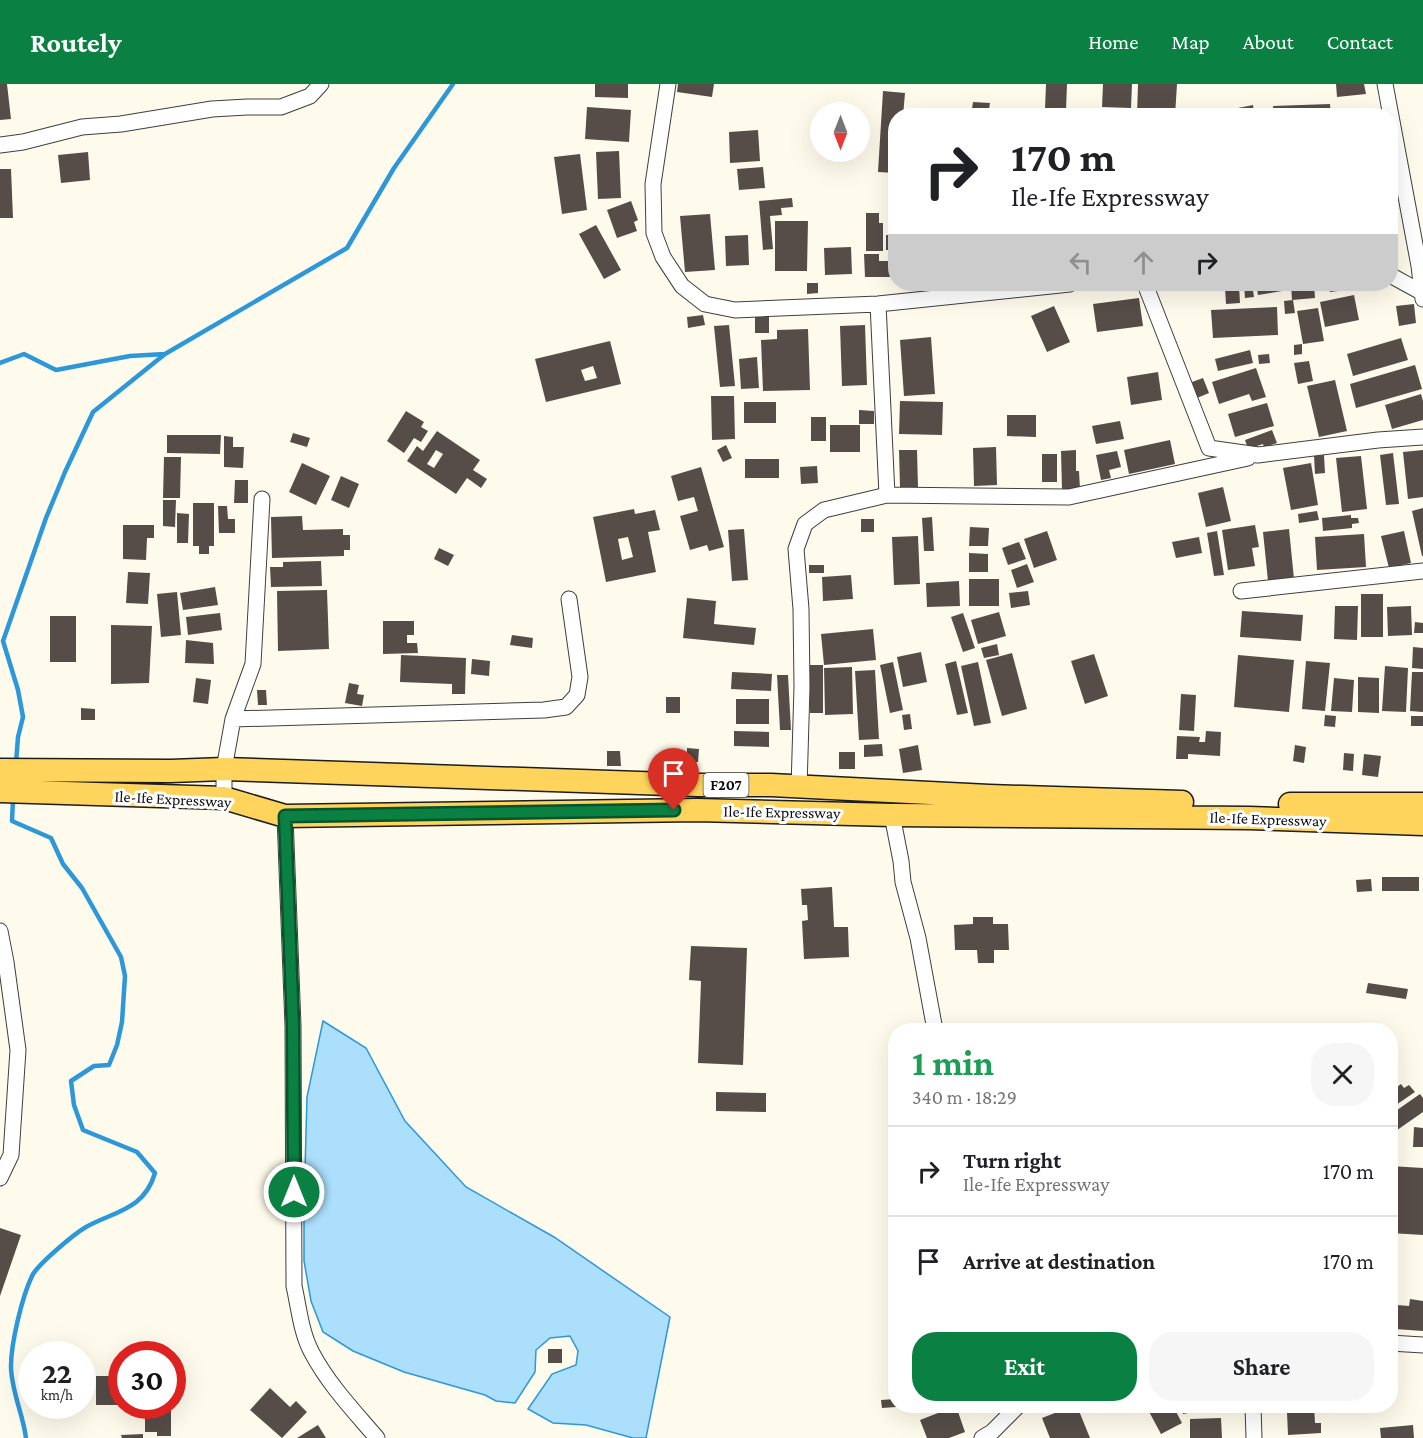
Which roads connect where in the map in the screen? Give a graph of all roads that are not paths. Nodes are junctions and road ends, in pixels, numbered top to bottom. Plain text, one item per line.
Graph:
1 (321, 84) edge
2 (668, 84) edge
3 (1385, 84) edge
4 (1389, 108) edge
5 (0, 145) edge
6 (1398, 154) edge
7 (1398, 280) edge
8 (999, 291) edge
9 (1147, 291) edge
10 (1422, 295) edge
11 (878, 303) junction
12 (1423, 437) edge
13 (1258, 455) junction
14 (887, 495) junction
15 (262, 499) dead end
16 (1423, 571) edge
17 (1241, 591) dead end
18 (569, 599) dead end
19 (233, 719) junction
20 (224, 769) junction
21 (171, 771) junction
22 (7, 783) edge
23 (698, 785) junction
24 (771, 785) junction
25 (799, 788) junction
26 (171, 797) junction
27 (224, 798) junction
28 (1423, 804) edge
29 (697, 810) junction
30 (770, 812) junction
31 (892, 814) junction
32 (285, 816) junction
33 (1423, 824) edge
34 (0, 931) edge
35 (934, 1023) edge
36 (0, 1178) edge
37 (1398, 1343) edge
38 (1423, 1345) edge
39 (1011, 1413) edge
40 (1253, 1413) edge
41 (378, 1438) edge
42 (982, 1438) edge
43 (1254, 1438) edge

1 - 5 street
2 - 11 street
3 - 4 street
6 - 10 street
7 - 10 street
8 - 11 street
9 - 13 street
11 - 14 street
12 - 13 street
13 - 14 street
14 - 25 street
15 - 19 street
16 - 17 street
18 - 19 street
19 - 20 street
20 - 21 main road, Ile-Ife Expressway / F207
20 - 23 main road, Ile-Ife Expressway / F207
20 - 27 street
21 - 22 main road, Ile-Ife Expressway / F207
21 - 26 main road
22 - 26 main road, Ile-Ife Expressway / F207
23 - 24 main road, Ile-Ife Expressway / F207
23 - 29 main road
24 - 25 main road, Ile-Ife Expressway / F207
24 - 30 main road
25 - 28 main road, Ile-Ife Expressway / F207
26 - 27 main road, Ile-Ife Expressway / F207
27 - 32 main road, Ile-Ife Expressway / F207
29 - 30 main road, Ile-Ife Expressway / F207
29 - 32 main road, Ile-Ife Expressway / F207
30 - 31 main road, Ile-Ife Expressway / F207
31 - 33 main road, Ile-Ife Expressway / F207
31 - 35 street
32 - 41 street
34 - 36 street
37 - 38 street
39 - 42 street
40 - 43 street

